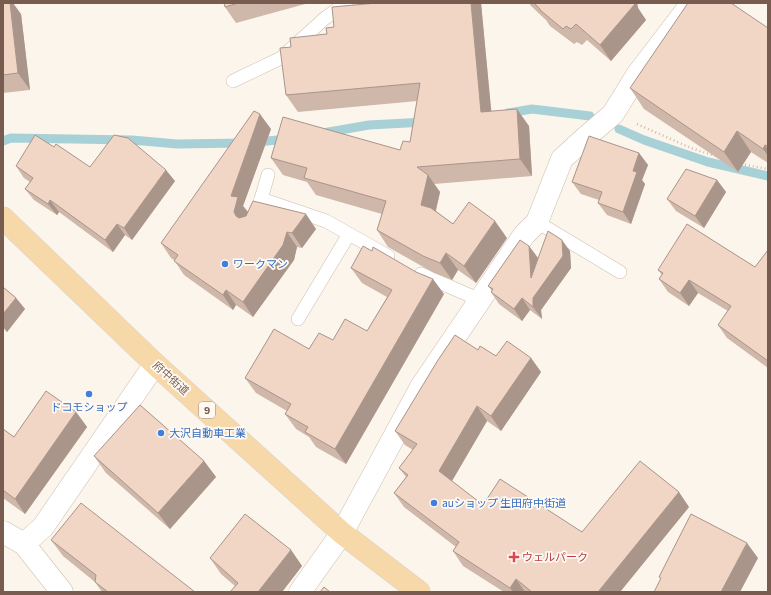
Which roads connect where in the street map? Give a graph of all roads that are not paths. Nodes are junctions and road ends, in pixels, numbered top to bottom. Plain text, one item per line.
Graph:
1 (346, 3) edge
2 (692, 3) edge
3 (233, 81) dead end
4 (268, 175) dead end
5 (261, 199) junction
6 (3, 218) edge
7 (254, 218) edge
8 (537, 222) junction
9 (349, 234) junction
10 (396, 261) edge
11 (410, 268) edge
12 (620, 272) dead end
13 (480, 300) junction
14 (298, 319) dead end
15 (155, 364) junction
16 (3, 532) edge
17 (342, 533) junction
18 (24, 544) junction
19 (62, 592) edge
20 (300, 592) edge
21 (419, 592) edge

1 - 3 lane
2 - 8 street
4 - 5 lane
5 - 7 lane
5 - 9 lane
6 - 15 main road, 府中街道 / 9
8 - 12 lane
8 - 13 street
9 - 10 lane
9 - 14 lane
11 - 13 lane
13 - 17 street
15 - 17 main road, 府中街道 / 9
15 - 18 street
16 - 18 street
17 - 20 street
17 - 21 main road, 府中街道 / 9
18 - 19 street

